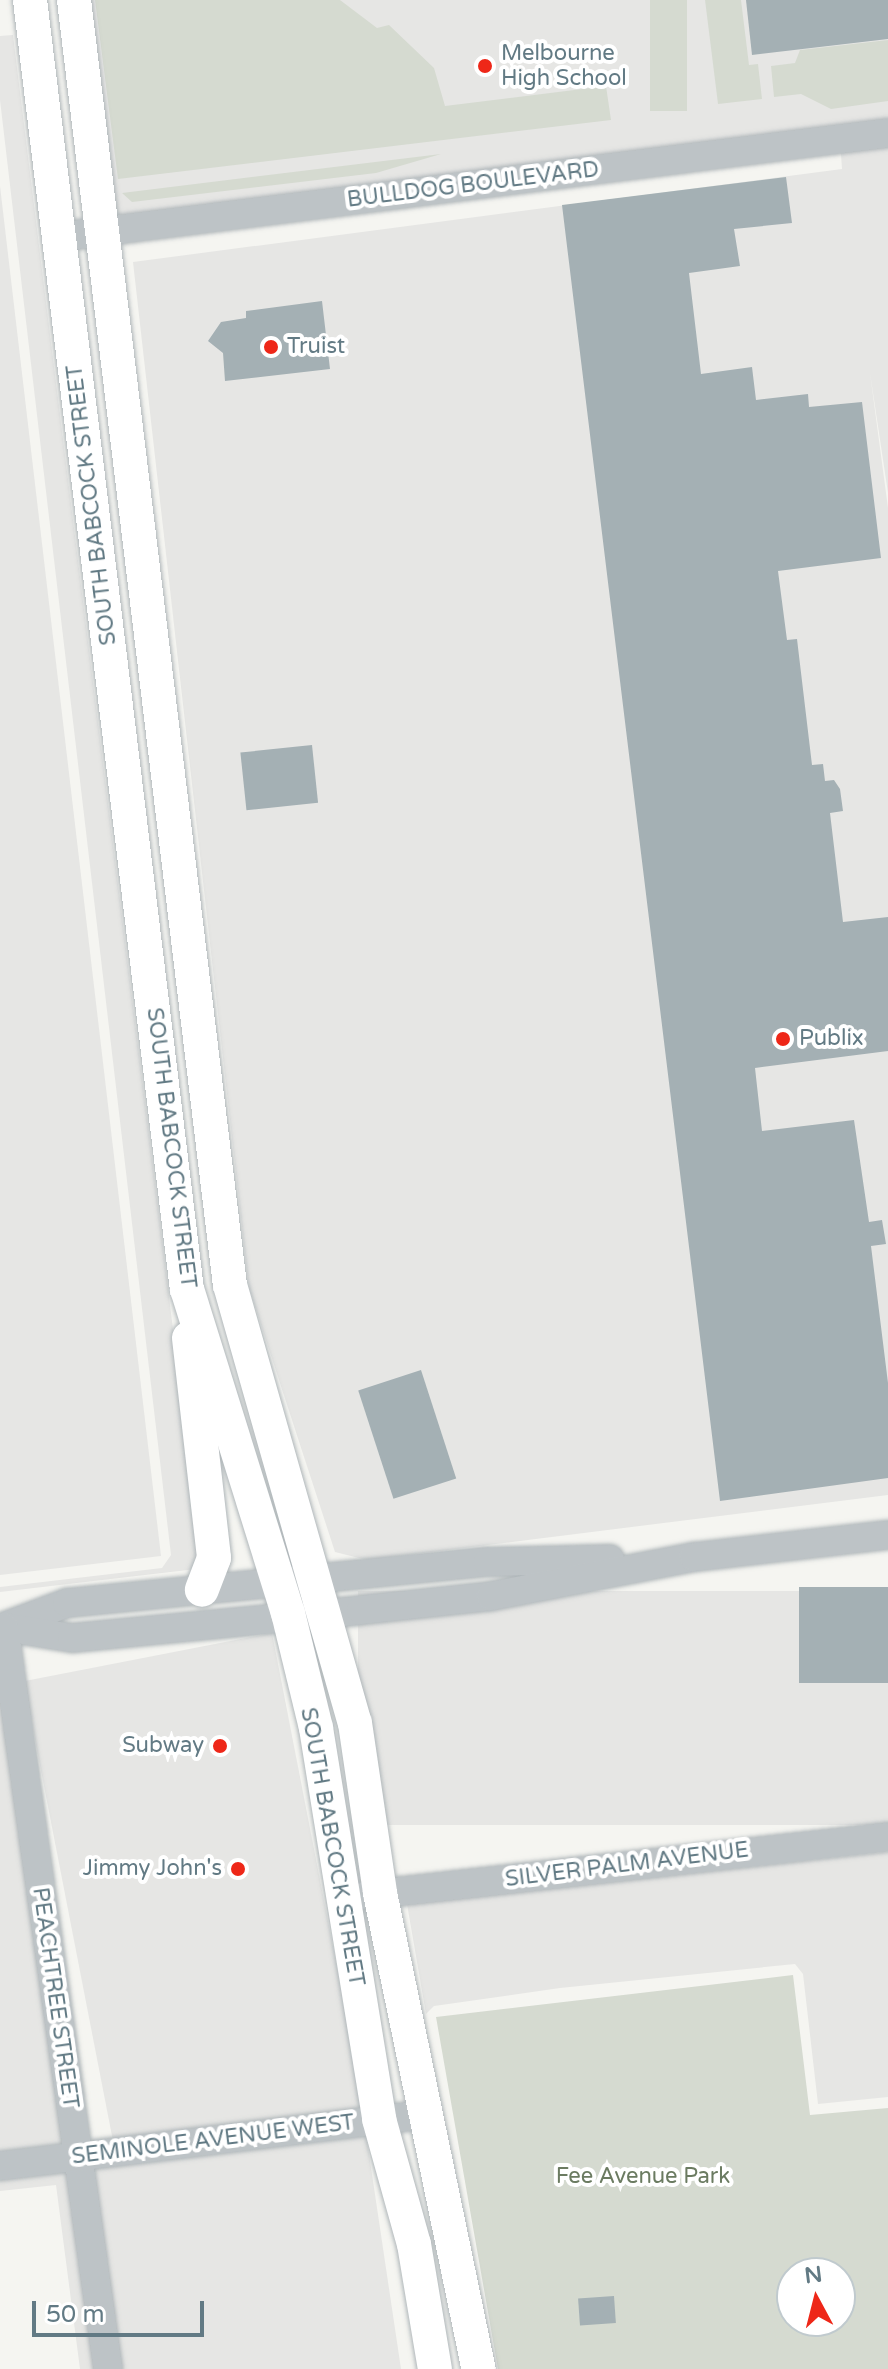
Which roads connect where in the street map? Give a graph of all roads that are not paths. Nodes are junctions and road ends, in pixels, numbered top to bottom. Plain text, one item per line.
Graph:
1 (30, 0) edge
2 (74, 0) edge
3 (888, 133) edge
4 (104, 232) junction
5 (59, 237) junction
6 (133, 841) junction
7 (143, 927) junction
8 (192, 949) junction
9 (199, 1008) junction
10 (187, 1289) junction
11 (888, 1535) edge
12 (202, 1590) junction
13 (321, 1595) junction
14 (283, 1598) junction
15 (2, 1627) edge
16 (888, 1837) edge
17 (374, 1894) junction
18 (427, 2114) junction
19 (379, 2119) junction
20 (79, 2156) junction
21 (0, 2166) edge
22 (108, 2369) edge
23 (435, 2369) edge
24 (479, 2369) edge

1 - 5 main road, SOUTH BABCOCK STREET
2 - 4 main road, SOUTH BABCOCK STREET
3 - 4 street, BULLDOG BOULEVARD
4 - 5 street, BULLDOG BOULEVARD
4 - 8 main road, SOUTH BABCOCK STREET
5 - 6 main road, SOUTH BABCOCK STREET
6 - 7 main road, SOUTH BABCOCK STREET
6 - 8 main road
7 - 9 main road
7 - 10 main road, SOUTH BABCOCK STREET
8 - 9 main road, SOUTH BABCOCK STREET
9 - 13 main road, SOUTH BABCOCK STREET
10 - 12 main road
10 - 14 main road, SOUTH BABCOCK STREET
11 - 13 street
12 - 14 street
12 - 15 street
13 - 14 street
13 - 17 main road, SOUTH BABCOCK STREET
14 - 15 street
14 - 19 main road, SOUTH BABCOCK STREET
15 - 20 street, PEACHTREE STREET
16 - 17 street, SILVER PALM AVENUE
17 - 18 main road, SOUTH BABCOCK STREET
18 - 19 street, SEMINOLE AVENUE WEST
18 - 24 main road, SOUTH BABCOCK STREET
19 - 20 street, SEMINOLE AVENUE WEST
19 - 23 main road, SOUTH BABCOCK STREET
20 - 21 street, SEMINOLE AVENUE WEST
20 - 22 street, PEACHTREE STREET

